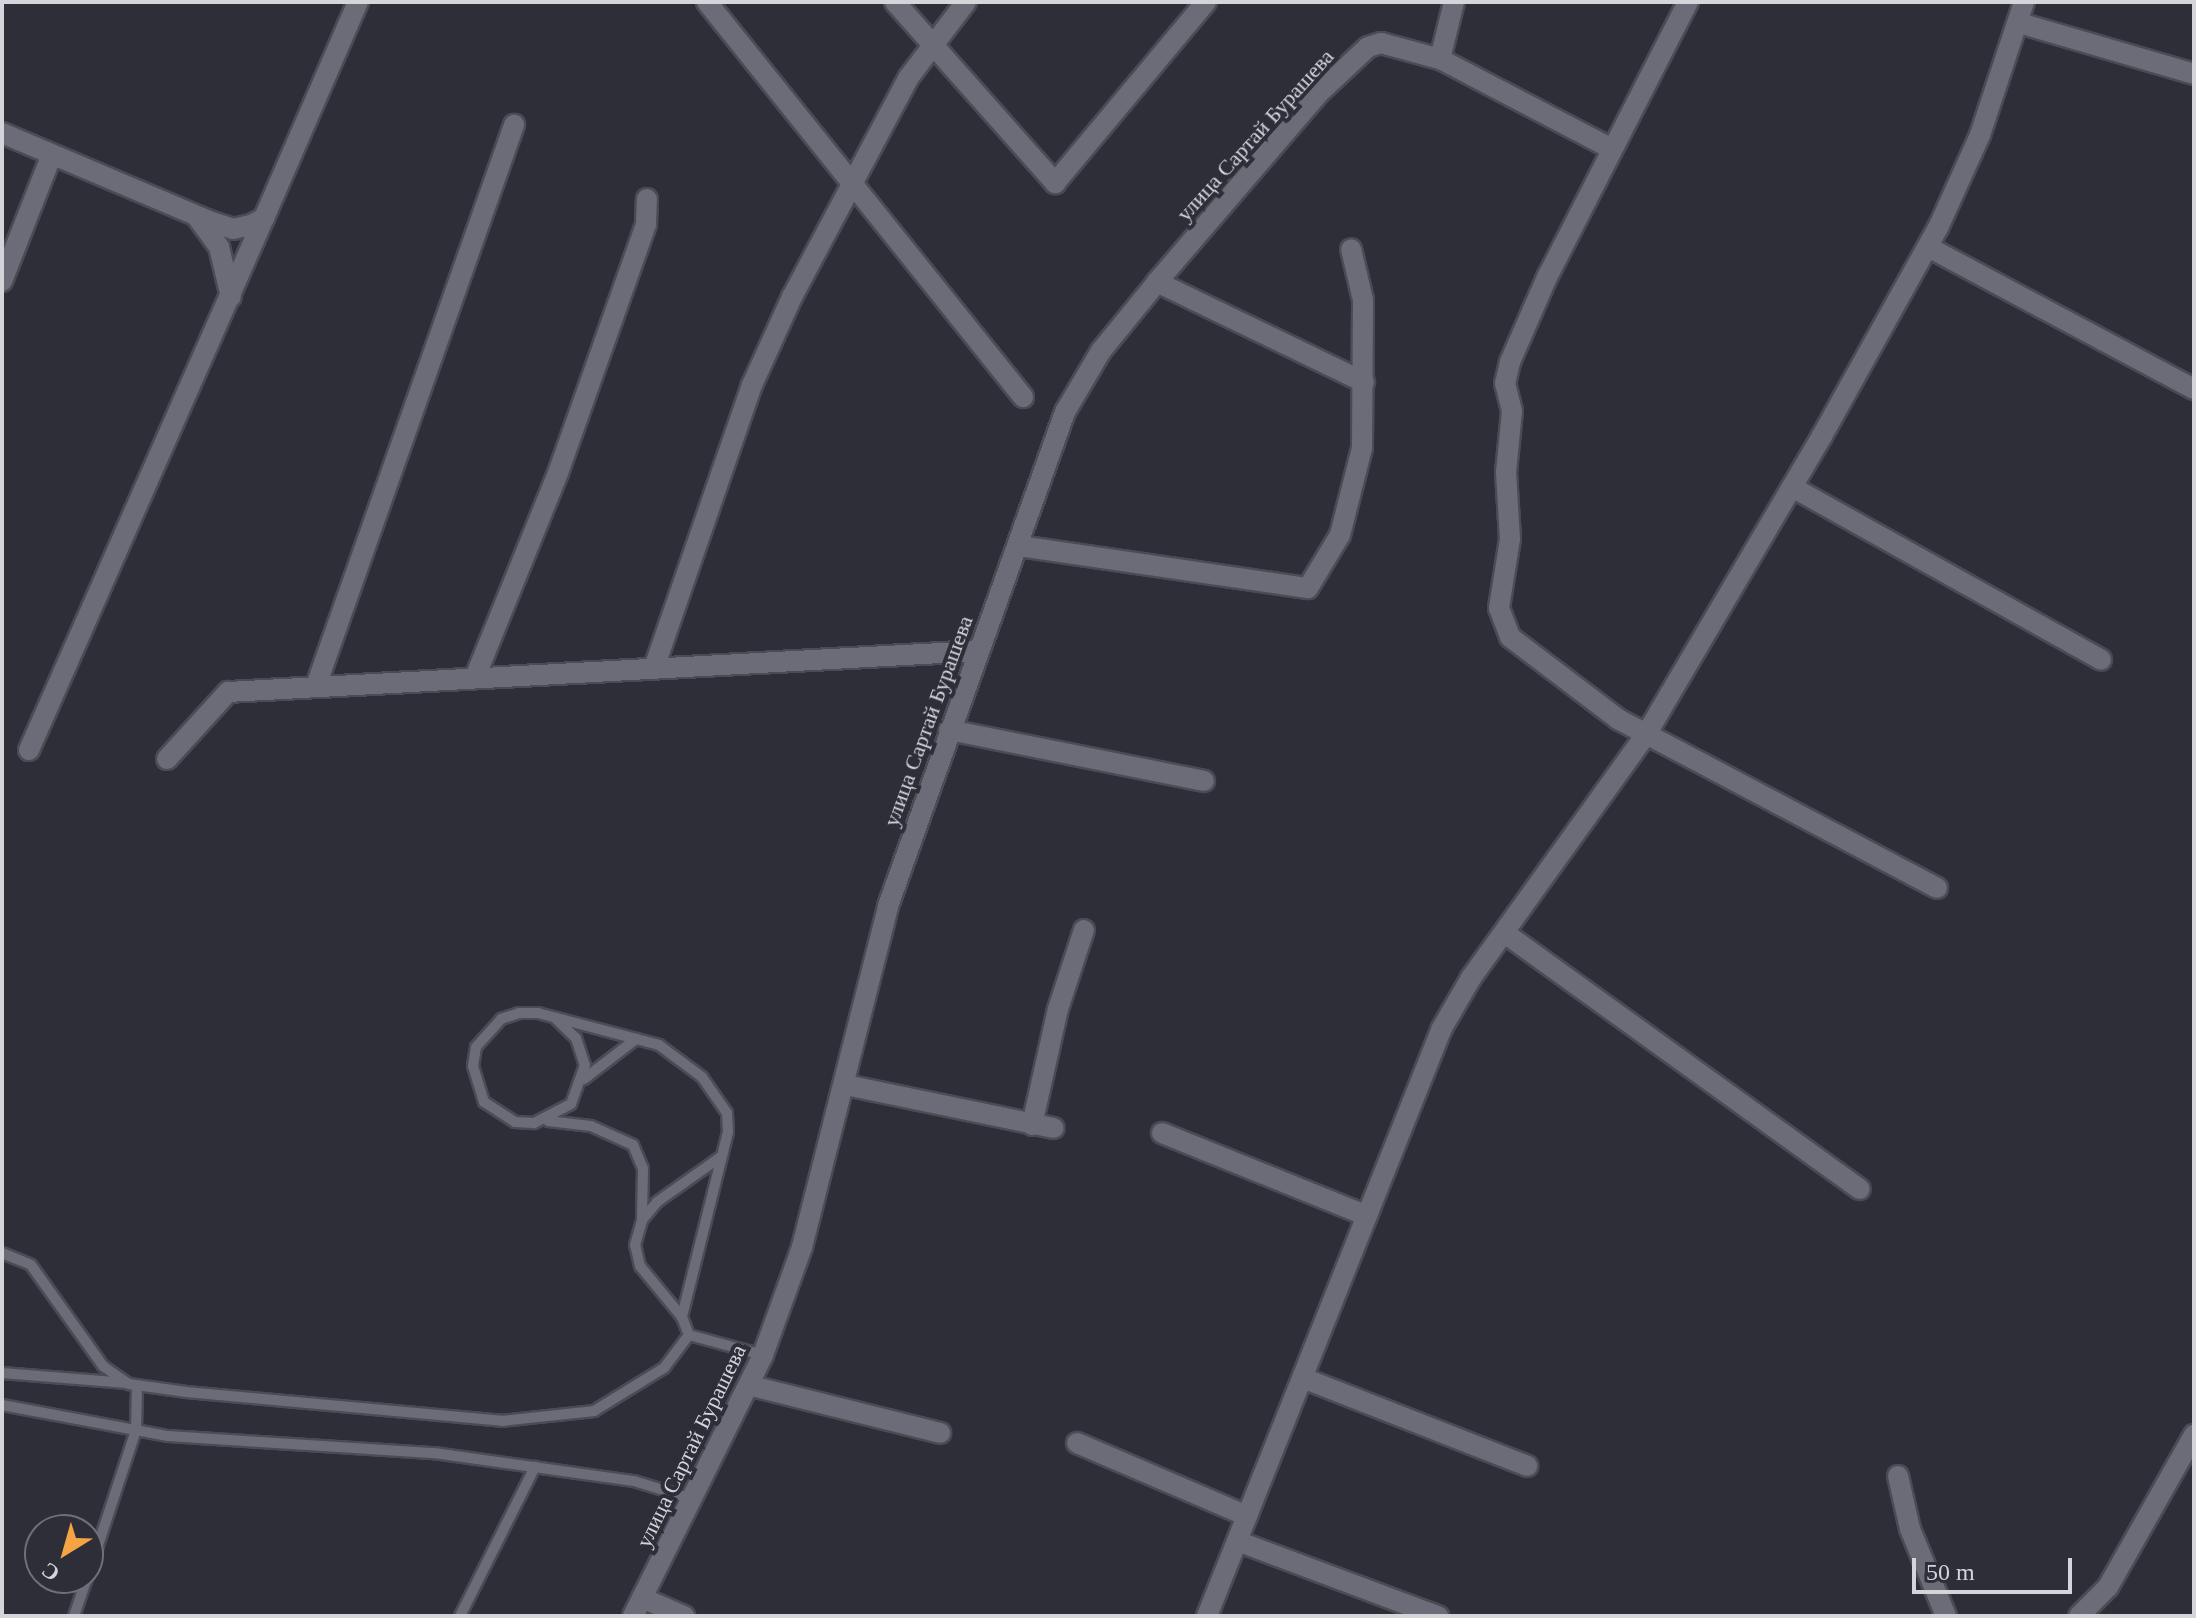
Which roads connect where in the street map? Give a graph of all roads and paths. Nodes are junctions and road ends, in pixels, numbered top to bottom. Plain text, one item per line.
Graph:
1 (358, 2) edge
2 (707, 2) edge
3 (895, 2) edge
4 (966, 2) edge
5 (1206, 2) edge
6 (1454, 2) edge
7 (1688, 2) edge
8 (2024, 2) edge
9 (2019, 23) junction
10 (929, 44) junction
11 (1440, 59) junction
12 (2194, 74) edge
13 (514, 125) dead end
14 (2, 133) edge
15 (1612, 149) junction
16 (52, 154) junction
17 (850, 183) junction
18 (647, 199) dead end
19 (195, 215) junction
20 (264, 218) junction
21 (1928, 247) junction
22 (1351, 249) dead end
23 (2, 281) edge
24 (1157, 282) junction
25 (231, 297) junction
26 (1364, 382) junction
27 (2194, 389) edge
28 (1023, 397) dead end
29 (1792, 487) junction
30 (1019, 546) junction
31 (978, 651) junction
32 (2101, 660) dead end
33 (655, 665) junction
34 (476, 675) junction
35 (317, 683) junction
36 (949, 730) junction
37 (1647, 733) junction
38 (29, 750) dead end
39 (167, 759) dead end
40 (1204, 781) dead end
41 (1937, 888) dead end
42 (1084, 930) dead end
43 (1506, 934) junction
44 (556, 1019) junction
45 (636, 1039) junction
46 (584, 1079) junction
47 (846, 1085) junction
48 (548, 1121) junction
49 (1032, 1125) junction
50 (1054, 1128) dead end
51 (1162, 1133) dead end
52 (722, 1156) junction
53 (1860, 1189) dead end
54 (1367, 1216) junction
55 (642, 1220) junction
56 (2, 1253) edge
57 (682, 1317) junction
58 (689, 1335) junction
59 (763, 1355) junction
60 (2, 1373) edge
61 (1303, 1378) junction
62 (133, 1384) junction
63 (752, 1386) junction
64 (2, 1405) edge
65 (136, 1430) junction
66 (940, 1433) dead end
67 (2194, 1435) edge
68 (1077, 1443) dead end
69 (1527, 1466) dead end
70 (535, 1467) junction
71 (1898, 1476) dead end
72 (694, 1500) junction
73 (1247, 1516) junction
74 (104, 1528) edge
75 (1237, 1541) junction
76 (2107, 1589) junction
77 (82, 1594) edge
78 (638, 1607) edge
79 (74, 1616) edge
80 (460, 1616) edge
81 (684, 1616) edge
82 (1207, 1616) edge
83 (1438, 1616) edge
84 (1946, 1616) edge
85 (2079, 1616) edge
86 (2092, 1616) edge

1 - 20 street
2 - 17 street
3 - 10 street
4 - 10 street
5 - 10 street
6 - 11 street
7 - 15 street
8 - 9 street
9 - 12 street
9 - 21 street
10 - 17 street
11 - 15 street, улица Сартай Бурашева
11 - 24 street, улица Сартай Бурашева
13 - 35 street
14 - 16 street
15 - 37 street
16 - 19 street
16 - 23 street
17 - 28 street
17 - 33 street
18 - 34 street
19 - 20 street
19 - 25 street
20 - 25 street
21 - 27 street
21 - 29 street
22 - 26 street
24 - 26 street
24 - 30 street, улица Сартай Бурашева
25 - 38 street
26 - 30 street
29 - 32 street
29 - 37 street
30 - 31 street, улица Сартай Бурашева
31 - 33 street
31 - 36 street, улица Сартай Бурашева
33 - 34 street
34 - 35 street
35 - 39 street
36 - 40 street
36 - 47 street, улица Сартай Бурашева
37 - 41 street
37 - 43 street
42 - 49 street
43 - 53 street
43 - 54 street
44 - 45 lane
44 - 46 lane
44 - 48 lane
45 - 46 lane
45 - 52 lane
46 - 48 lane
47 - 49 street
47 - 59 street, улица Сартай Бурашева
48 - 55 lane
49 - 50 street
51 - 54 street
52 - 55 lane
52 - 57 lane
54 - 61 street
55 - 57 lane
56 - 62 lane
57 - 58 lane
58 - 59 lane
58 - 62 lane
59 - 63 street, улица Сартай Бурашева
60 - 62 lane
61 - 69 street
61 - 73 street
62 - 65 lane
63 - 66 street
63 - 72 street, улица Сартай Бурашева
64 - 65 lane
65 - 70 lane
65 - 74 lane
67 - 76 street
68 - 73 street
70 - 72 lane
70 - 80 lane
71 - 84 street
72 - 78 street, улица Сартай Бурашева
73 - 75 street
75 - 82 street
75 - 83 street
76 - 85 street
76 - 86 street
77 - 79 lane
78 - 81 street

